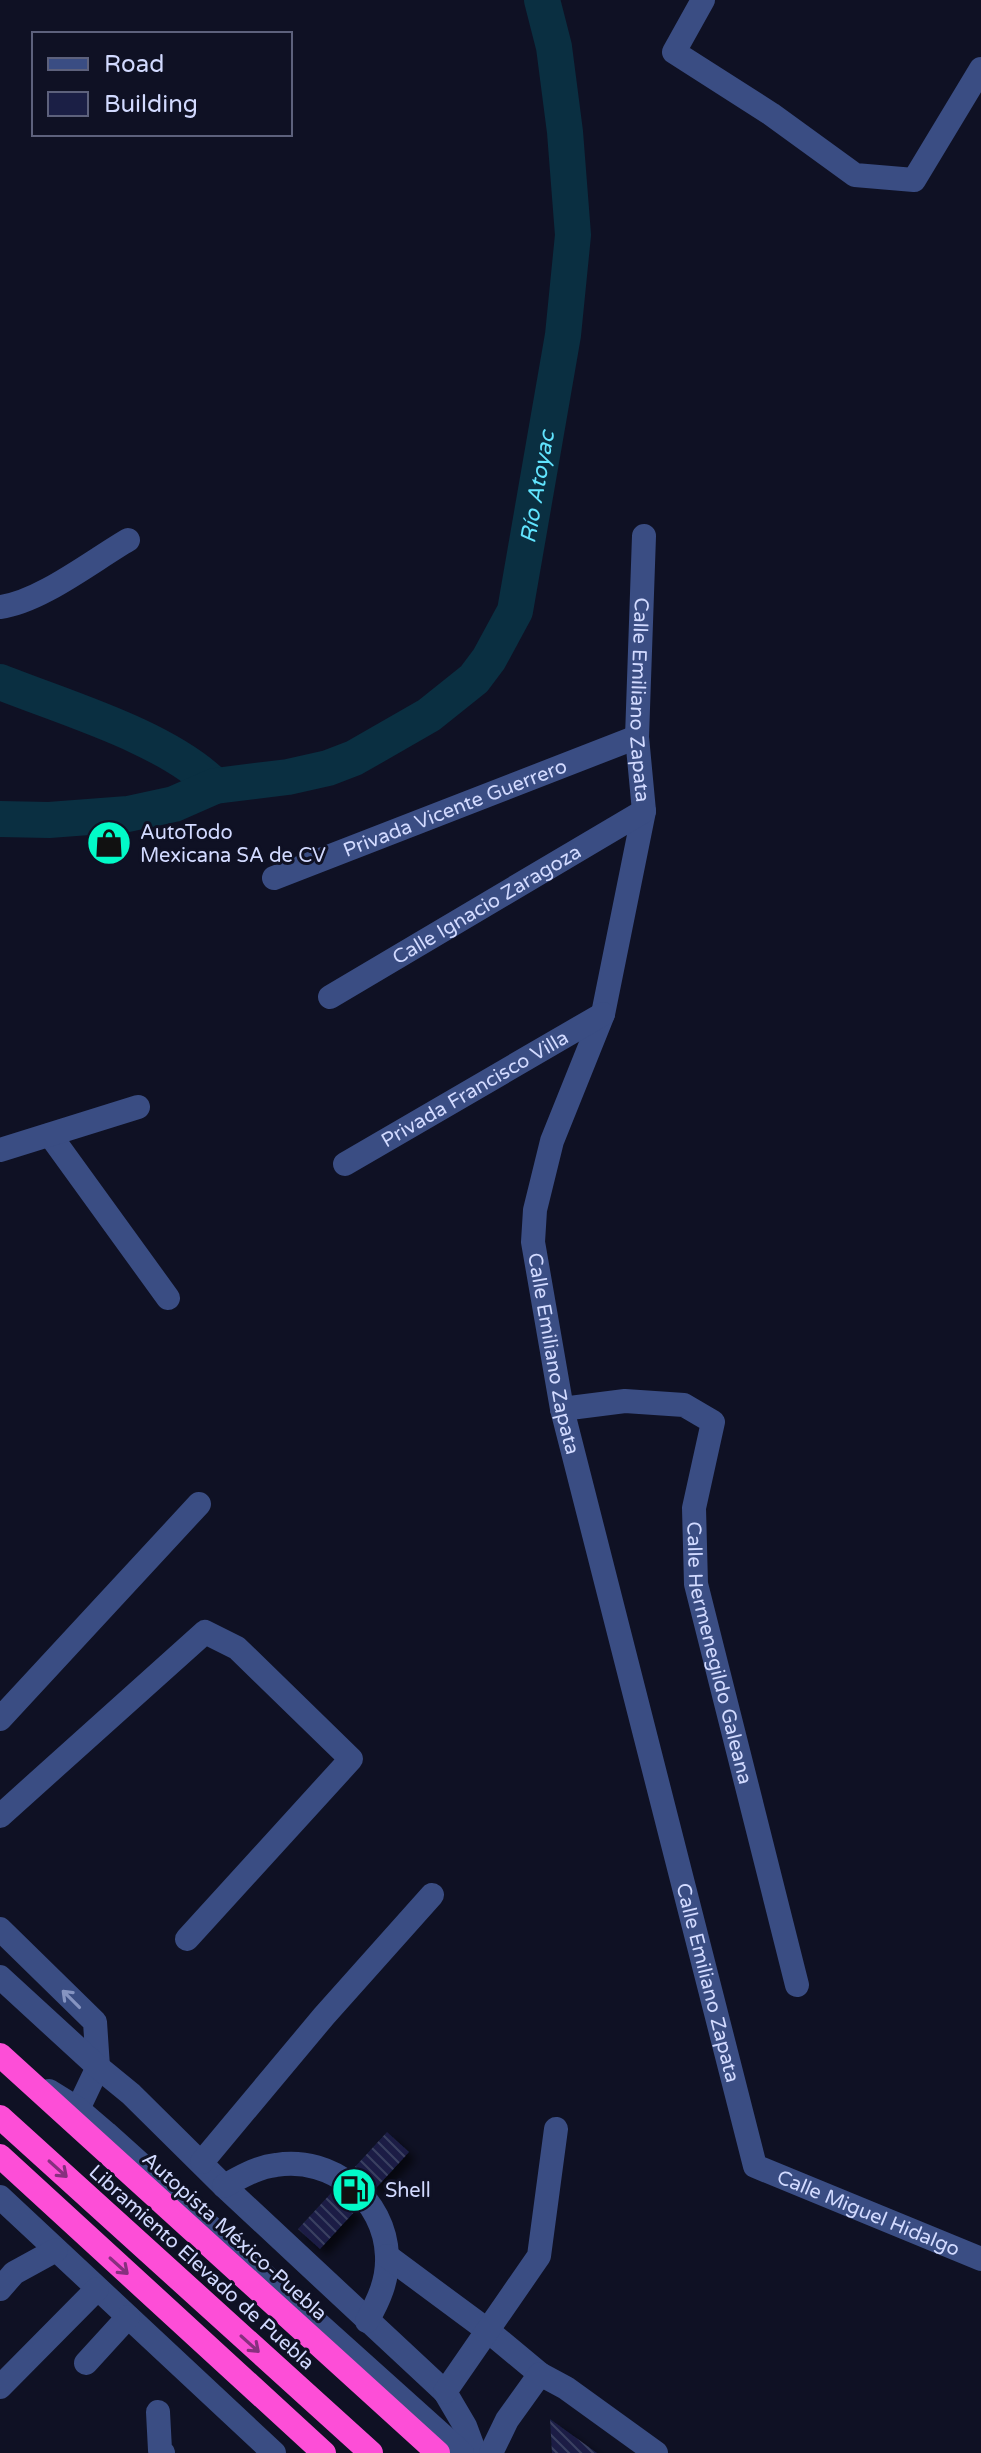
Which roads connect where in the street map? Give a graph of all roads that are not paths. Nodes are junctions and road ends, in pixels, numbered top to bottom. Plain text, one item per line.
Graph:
1 (703, 0) edge
2 (981, 69) edge
3 (644, 536) dead end
4 (128, 540) dead end
5 (0, 607) edge
6 (637, 737) junction
7 (644, 811) junction
8 (274, 878) dead end
9 (330, 997) dead end
10 (603, 1014) junction
11 (138, 1107) dead end
12 (50, 1135) junction
13 (0, 1150) edge
14 (345, 1164) dead end
15 (168, 1298) dead end
16 (562, 1409) junction
17 (199, 1504) dead end
18 (0, 1719) edge
19 (0, 1816) edge
20 (432, 1895) dead end
21 (0, 1929) edge
22 (187, 1939) dead end
23 (0, 1977) edge
24 (797, 1985) dead end
25 (0, 2055) edge
26 (98, 2067) junction
27 (11, 2076) edge
28 (78, 2109) junction
29 (0, 2117) edge
30 (556, 2129) dead end
31 (0, 2156) edge
32 (202, 2162) junction
33 (755, 2166) joint
34 (224, 2186) junction
35 (0, 2197) edge
36 (56, 2250) junction
37 (387, 2256) junction
38 (981, 2259) edge
39 (0, 2289) edge
40 (97, 2289) junction
41 (128, 2317) junction
42 (367, 2321) junction
43 (487, 2330) junction
44 (86, 2363) dead end
45 (540, 2374) junction
46 (0, 2387) edge
47 (445, 2392) junction
48 (158, 2412) dead end
49 (163, 2453) edge
50 (274, 2453) edge
51 (324, 2453) edge
52 (371, 2453) edge
53 (414, 2453) edge
54 (438, 2453) edge
55 (462, 2453) edge
56 (475, 2453) edge
57 (491, 2453) edge
58 (656, 2453) edge

1 - 2 street
3 - 6 street, Calle Emiliano Zapata
4 - 5 street
6 - 7 street, Calle Emiliano Zapata
6 - 8 street, Privada Vicente Guerrero
7 - 9 street, Calle Ignacio Zaragoza
7 - 10 street, Calle Emiliano Zapata
10 - 14 street, Privada Francisco Villa
10 - 16 street, Calle Emiliano Zapata
11 - 12 street
12 - 13 street
12 - 15 street
16 - 24 street, Calle Hermenegildo Galeana
16 - 33 street, Calle Emiliano Zapata
17 - 18 street
19 - 22 street
20 - 32 street
26 -> 21 street
23 - 26 street
25 - 27 highway, Autopista México-Puebla
26 - 28 street
26 - 32 street
27 - 28 street
27 - 53 highway, Libramiento Elevado de Puebla
27 - 54 highway, Autopista México-Puebla
28 - 55 street
29 -> 52 highway, Libramiento Elevado de Puebla
30 - 43 street
31 -> 51 highway
32 - 34 street
33 - 38 street, Calle Miguel Hidalgo
34 - 37 street
34 - 42 street
35 - 36 street
36 - 39 street
36 - 40 street
37 - 42 street
37 - 43 street
40 - 41 street
40 - 46 street
41 - 44 street
41 - 50 street
42 - 47 street
43 - 45 street
43 - 47 street
45 - 57 street
45 - 58 street
47 - 56 street
48 - 49 street

